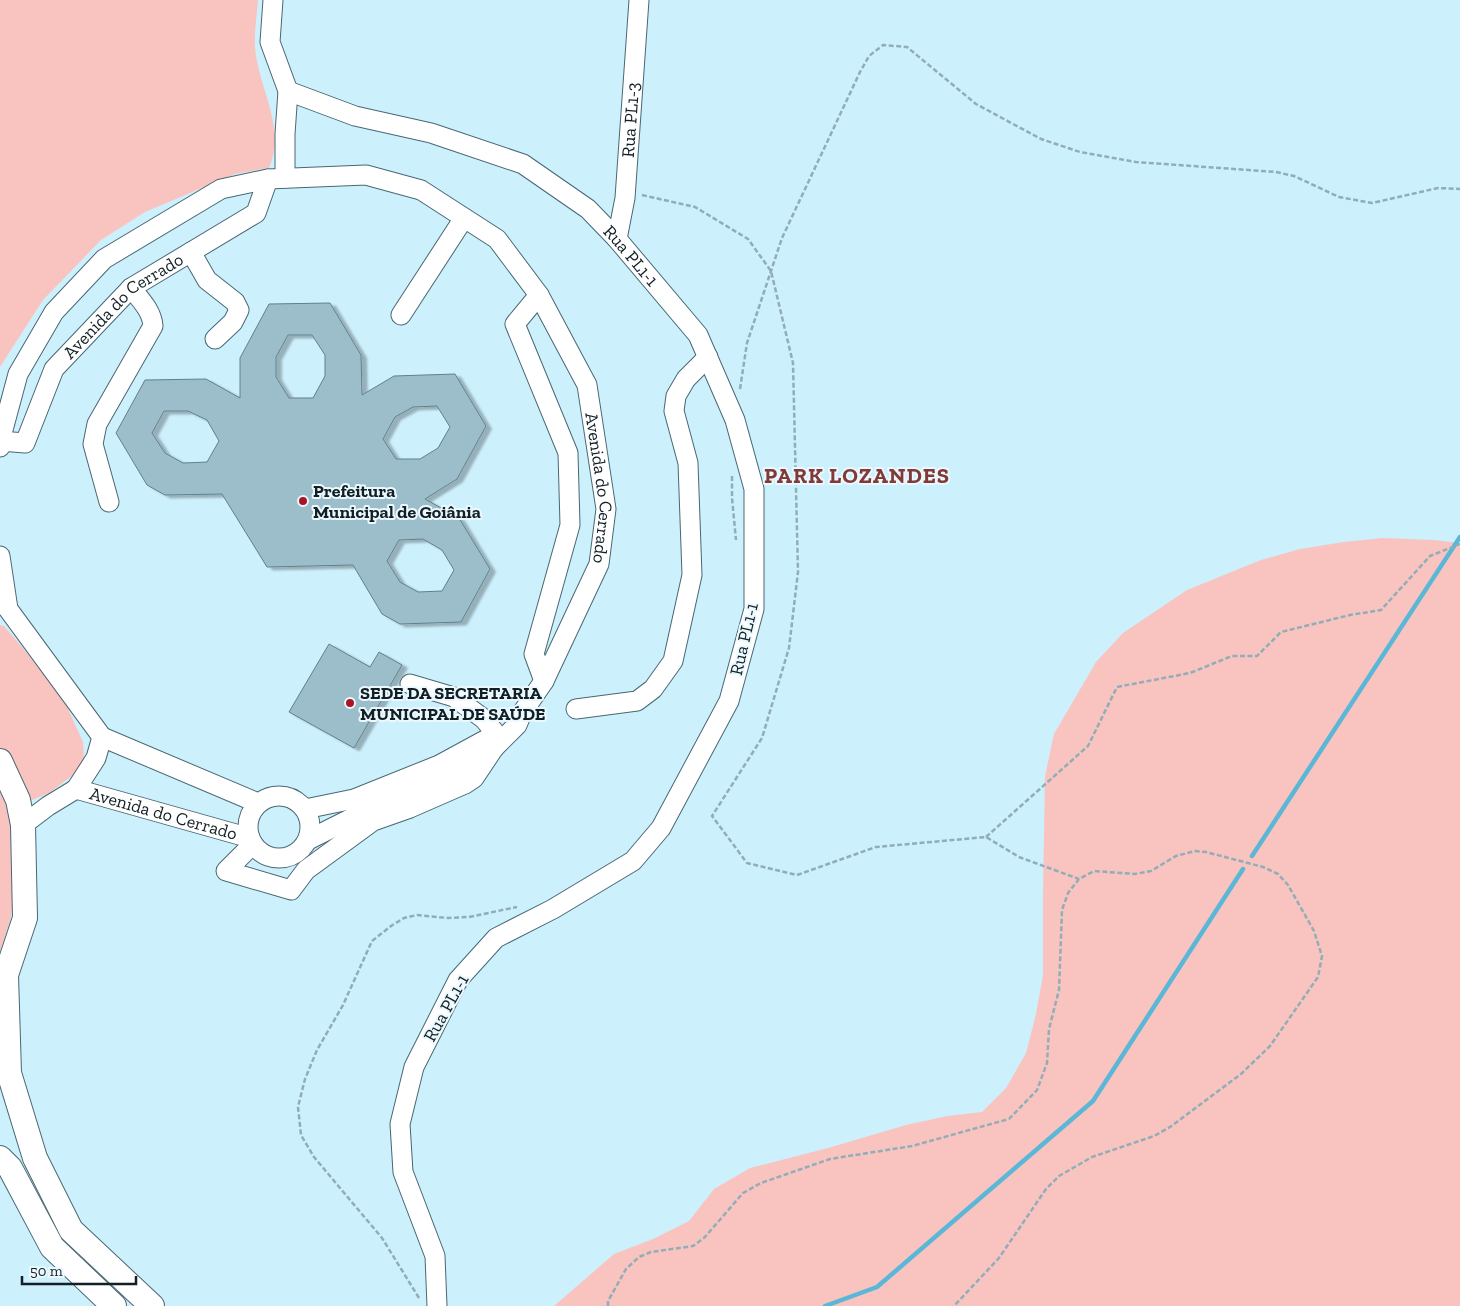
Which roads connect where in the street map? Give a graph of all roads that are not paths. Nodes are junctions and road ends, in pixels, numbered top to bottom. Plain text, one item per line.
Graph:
1 (273, 0) edge
2 (639, 0) edge
3 (288, 91) junction
4 (277, 178) junction
5 (464, 218) junction
6 (617, 239) junction
7 (191, 252) junction
8 (131, 288) junction
9 (539, 295) junction
10 (400, 315) dead end
11 (215, 339) dead end
12 (708, 358) junction
13 (0, 441) edge
14 (0, 448) edge
15 (109, 502) dead end
16 (0, 556) edge
17 (4, 610) edge
18 (544, 681) junction
19 (410, 684) dead end
20 (576, 709) dead end
21 (102, 737) junction
22 (495, 741) junction
23 (0, 761) edge
24 (76, 789) junction
25 (258, 803) junction
26 (305, 809) junction
27 (363, 811) junction
28 (23, 825) junction
29 (308, 840) junction
30 (251, 841) junction
31 (3, 980) edge
32 (0, 1158) edge
33 (114, 1306) edge
34 (152, 1306) edge
35 (437, 1306) edge

1 - 3 street
2 - 6 street, Rua PL1-3
3 - 4 street
3 - 6 street, Rua PL1-1
4 - 5 street, Avenida do Cerrado
4 - 7 street, Avenida do Cerrado
4 - 13 street, Avenida do Cerrado
5 - 9 street, Avenida do Cerrado
5 - 10 street
6 - 12 street, Rua PL1-1
7 - 8 street, Avenida do Cerrado
7 - 11 street
8 - 13 street, Avenida do Cerrado
8 - 15 street
9 - 18 street, Avenida do Cerrado
9 - 18 street, Avenida do Cerrado
12 - 20 street
12 - 35 street, Rua PL1-1
13 - 14 street, Avenida do Cerrado
16 - 17 street
17 - 21 street
18 - 22 street, Avenida do Cerrado
19 - 22 street
21 - 24 street, Avenida do Cerrado
21 - 25 street
22 - 27 street, Avenida do Cerrado
23 - 28 main road
24 - 28 street, Avenida do Cerrado
24 - 30 street, Avenida do Cerrado
25 - 26 street
25 - 30 street
26 - 27 street, Avenida do Cerrado
26 - 29 street
27 - 29 street, Avenida do Cerrado
27 - 30 street
28 - 31 main road
29 - 30 street
31 - 34 main road
32 - 33 main road

